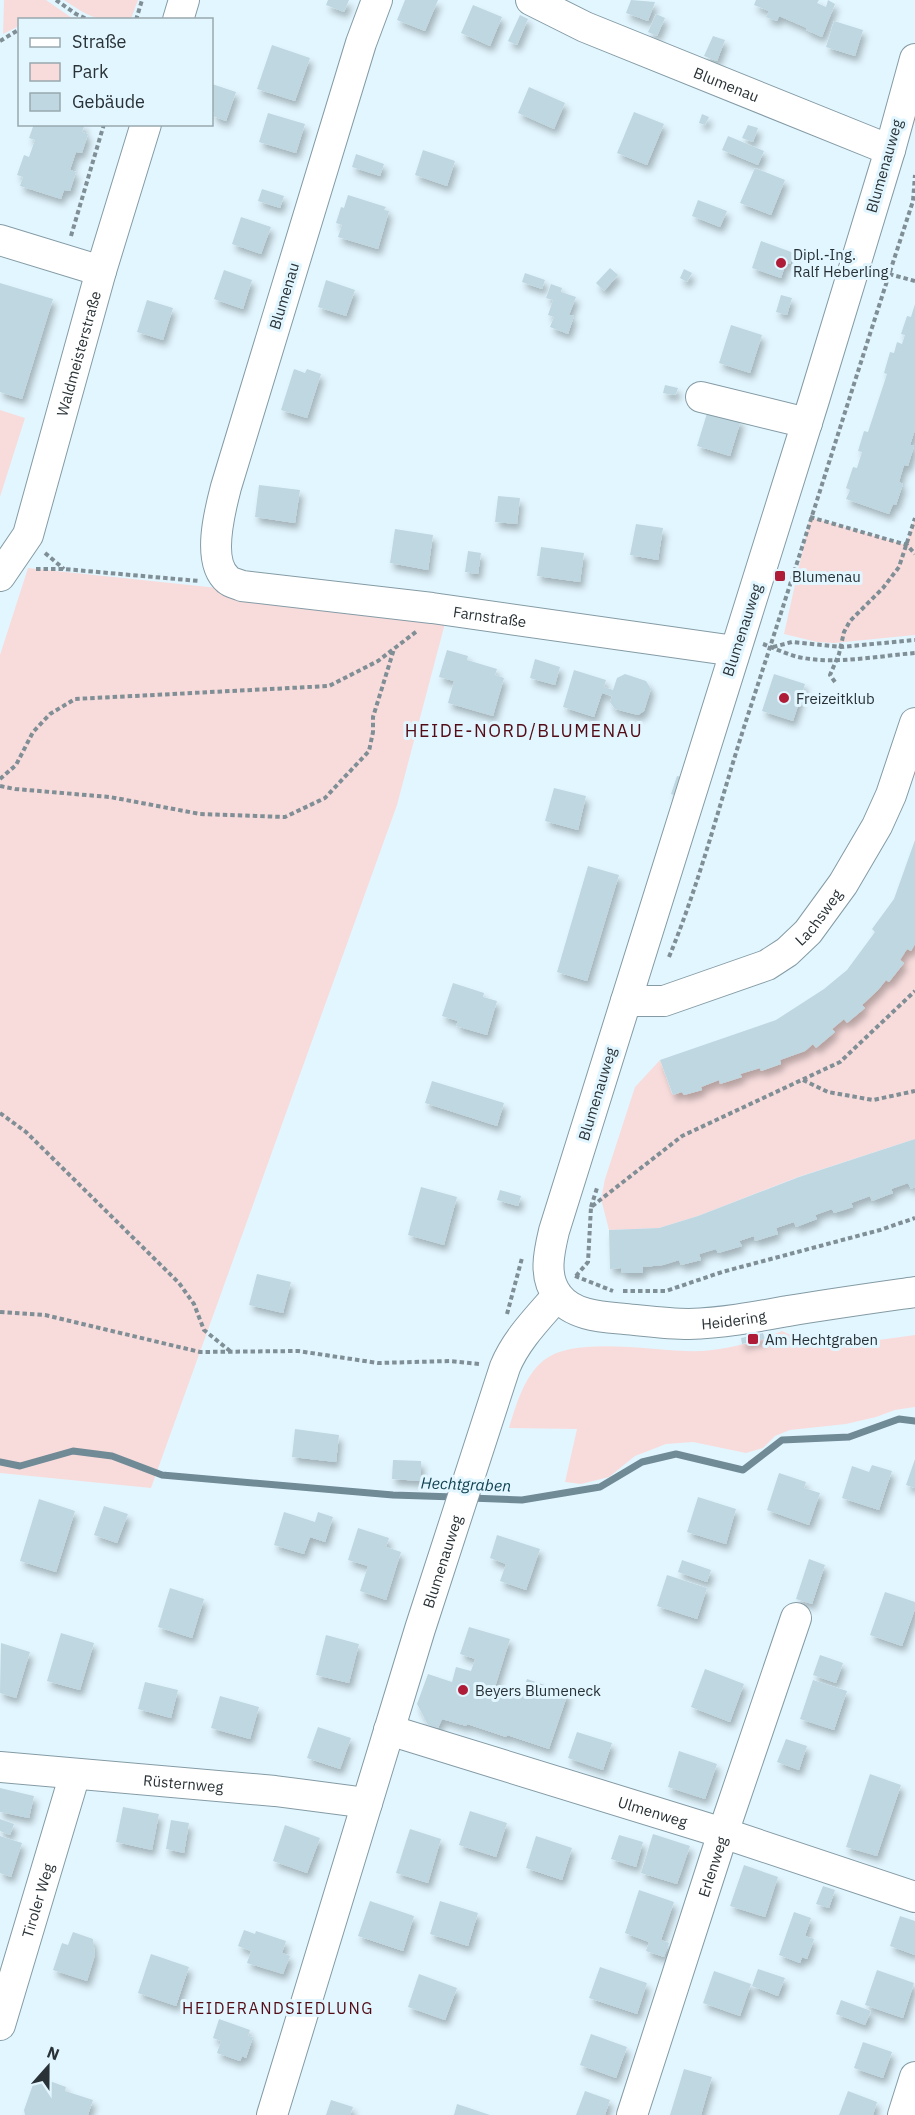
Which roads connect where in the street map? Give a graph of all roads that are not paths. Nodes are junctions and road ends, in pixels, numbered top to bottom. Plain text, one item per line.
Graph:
1 (184, 0) edge
2 (377, 0) edge
3 (531, 0) edge
4 (179, 18) edge
5 (915, 59) edge
6 (907, 112) edge
7 (145, 126) edge
8 (890, 150) junction
9 (0, 240) edge
10 (101, 271) junction
11 (701, 397) dead end
12 (807, 423) junction
13 (3, 572) edge
14 (242, 586) joint
15 (738, 643) junction
16 (915, 723) edge
17 (626, 1000) junction
18 (915, 1292) edge
19 (557, 1296) junction
20 (796, 1618) dead end
21 (389, 1730) junction
22 (0, 1767) edge
23 (75, 1774) junction
24 (367, 1803) junction
25 (723, 1833) junction
26 (915, 1897) edge
27 (0, 2025) edge
28 (915, 2077) edge
29 (272, 2115) edge
30 (632, 2115) edge
31 (903, 2115) edge

1 - 4 street
2 - 14 street, Blumenau
3 - 8 street, Blumenau
5 - 6 street, Blumenauweg
6 - 8 street, Blumenauweg
7 - 10 street, Waldmeisterstraße
8 - 12 street, Blumenauweg
9 - 10 street
10 - 13 street, Waldmeisterstraße
11 - 12 street
12 - 15 street, Blumenauweg
14 - 15 street, Farnstraße
15 - 17 street, Blumenauweg
16 - 17 street, Lachsweg
17 - 19 street, Blumenauweg
18 - 19 street, Heidering
19 - 21 street, Blumenauweg
20 - 25 street, Erlenweg
21 - 24 street, Blumenauweg
21 - 25 street, Ulmenweg
22 - 23 street, Rüsternweg
23 - 24 street, Rüsternweg
23 - 27 street, Tiroler Weg
24 - 29 street, Blumenauweg
25 - 26 street, Ulmenweg
25 - 30 street, Erlenweg
28 - 31 street

